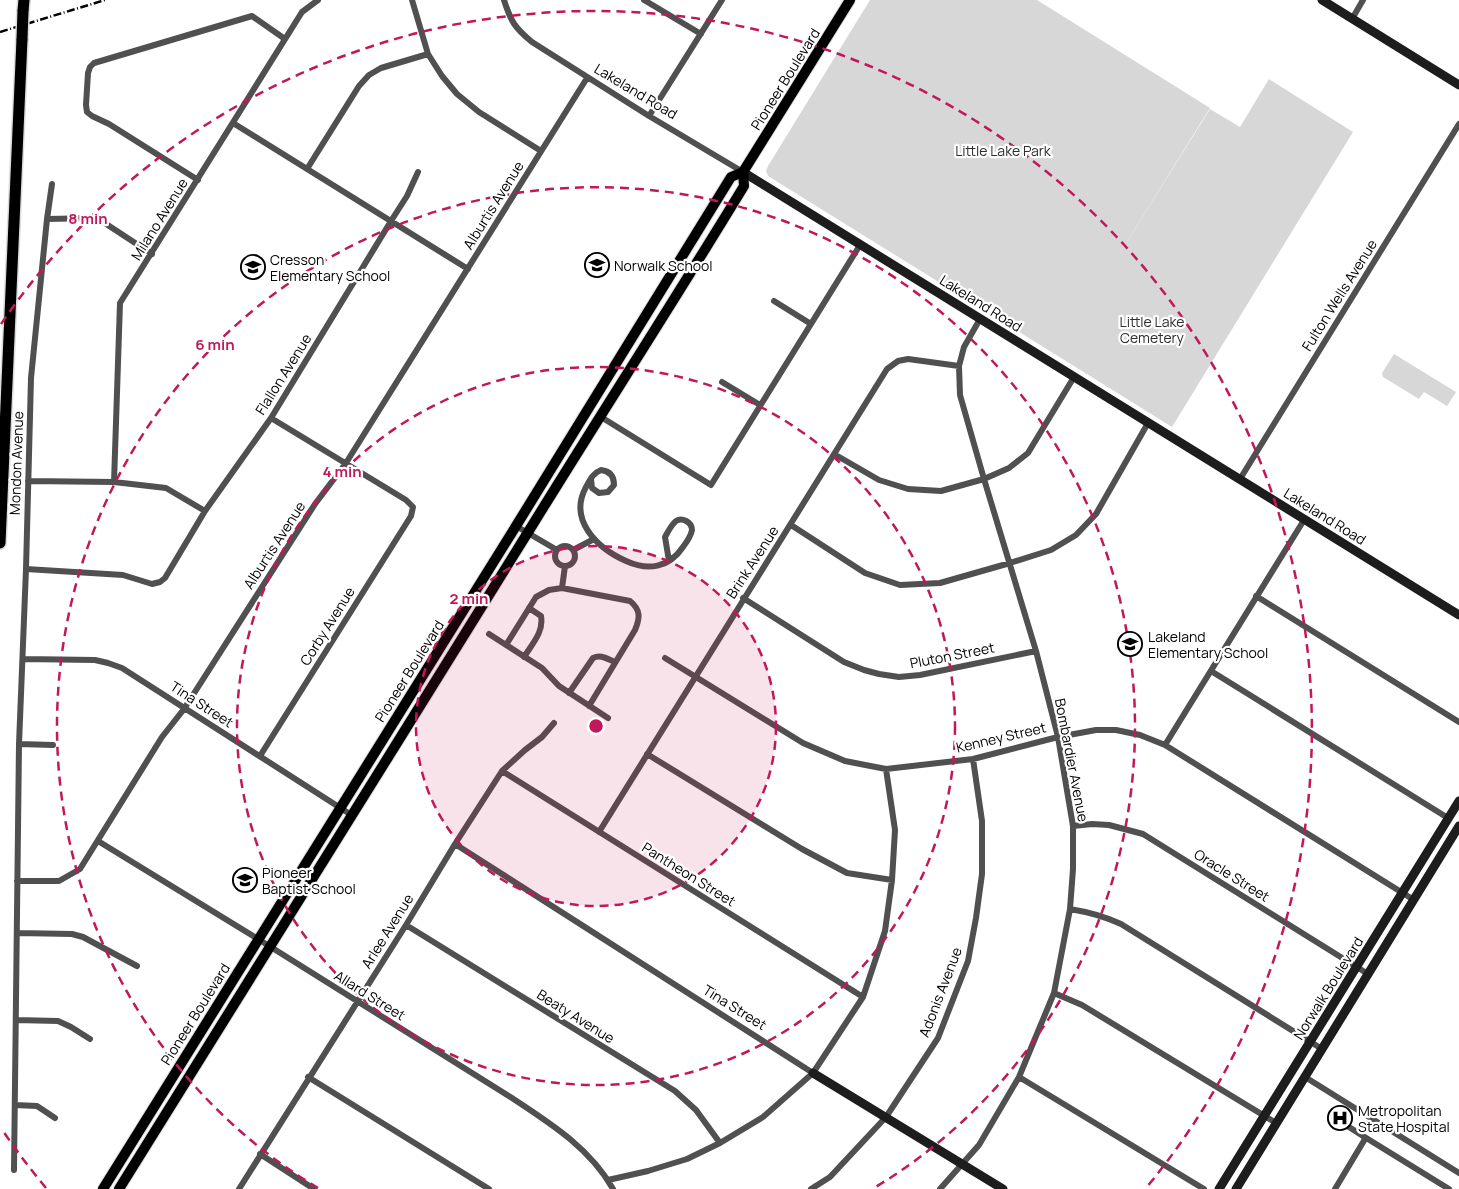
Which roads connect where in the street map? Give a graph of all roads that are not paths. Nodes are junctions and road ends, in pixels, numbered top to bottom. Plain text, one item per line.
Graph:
1 (318, 0) edge
2 (412, 0) edge
3 (504, 0) edge
4 (644, 0) edge
5 (722, 0) edge
6 (850, 0) edge
7 (1322, 0) edge
8 (1364, 0) edge
9 (23, 5) edge
10 (1352, 19) junction
11 (701, 34) junction
12 (286, 39) junction
13 (428, 54) junction
14 (587, 78) junction
15 (1459, 84) edge
16 (649, 116) junction
17 (233, 123) junction
18 (1459, 124) edge
19 (541, 151) junction
20 (307, 169) junction
21 (418, 172) dead end
22 (743, 172) junction
23 (198, 180) junction
24 (52, 184) dead end
25 (47, 219) junction
26 (391, 221) junction
27 (860, 245) junction
28 (152, 254) junction
29 (468, 269) junction
30 (774, 301) dead end
31 (980, 319) junction
32 (811, 324) junction
33 (959, 366) junction
34 (1074, 377) junction
35 (722, 382) dead end
36 (760, 405) junction
37 (601, 417) junction
38 (271, 418) junction
39 (1148, 423) junction
40 (834, 454) junction
41 (346, 463) junction
42 (591, 479) dead end
43 (984, 479) junction
44 (1240, 479) junction
45 (28, 481) junction
46 (114, 482) junction
47 (205, 511) junction
48 (1304, 520) junction
49 (791, 525) junction
50 (516, 526) junction
51 (528, 533) junction
52 (594, 539) junction
53 (0, 543) edge
54 (557, 550) junction
55 (574, 550) junction
56 (669, 561) junction
57 (1010, 564) junction
58 (565, 566) junction
59 (26, 569) junction
60 (562, 588) junction
61 (1256, 596) junction
62 (743, 598) junction
63 (529, 608) junction
64 (1459, 615) edge
65 (490, 634) dead end
66 (506, 645) junction
67 (1036, 651) junction
68 (524, 657) junction
69 (666, 658) dead end
70 (23, 659) junction
71 (615, 662) junction
72 (1211, 671) junction
73 (695, 676) junction
74 (569, 693) junction
75 (589, 706) junction
76 (184, 709) junction
77 (608, 718) dead end
78 (1459, 722) edge
79 (554, 723) dead end
80 (1058, 737) junction
81 (19, 744) junction
82 (53, 745) dead end
83 (1165, 745) junction
84 (647, 754) junction
85 (260, 756) junction
86 (973, 759) junction
87 (886, 769) junction
88 (502, 771) junction
89 (1459, 802) edge
90 (340, 808) junction
91 (353, 816) junction
92 (1448, 818) junction
93 (1073, 826) junction
94 (1459, 826) edge
95 (599, 832) junction
96 (98, 841) junction
97 (455, 844) junction
98 (892, 880) junction
99 (18, 881) junction
100 (1403, 893) junction
101 (1414, 900) junction
102 (1070, 910) junction
103 (406, 925) junction
104 (17, 933) junction
105 (258, 938) junction
106 (271, 947) junction
107 (137, 966) dead end
108 (1356, 968) junction
109 (1368, 974) junction
110 (1054, 993) junction
111 (863, 997) junction
112 (357, 1001) junction
113 (16, 1020) junction
114 (90, 1038) dead end
115 (1310, 1042) junction
116 (1322, 1049) junction
117 (813, 1073) junction
118 (308, 1077) junction
119 (1019, 1077) junction
120 (1304, 1077) junction
121 (15, 1105) junction
122 (1265, 1116) junction
123 (55, 1118) dead end
124 (886, 1118) junction
125 (1338, 1120) dead end
126 (1276, 1123) junction
127 (1363, 1136) junction
128 (720, 1143) junction
129 (260, 1154) junction
130 (963, 1165) junction
131 (14, 1170) dead end
132 (1459, 1173) edge
133 (608, 1180) junction
134 (102, 1189) edge
135 (119, 1189) edge
136 (239, 1189) edge
137 (314, 1189) edge
138 (489, 1189) edge
139 (613, 1189) edge
140 (811, 1189) edge
141 (940, 1189) edge
142 (1003, 1189) edge
143 (1204, 1189) edge
144 (1219, 1189) edge
145 (1236, 1189) edge
146 (1335, 1189) edge
147 (1449, 1189) edge

1 - 12 street, Milano Avenue
2 - 13 street
3 - 14 street, Lakeland Road
4 - 11 street
5 - 11 street
6 - 22 main road, Pioneer Boulevard
7 - 10 street
8 - 10 street
9 - 53 highway, bridge
10 - 15 street
11 - 16 street
12 - 17 street, Milano Avenue
12 - 23 street
13 - 19 street
13 - 20 street
14 - 16 street, Lakeland Road
14 - 19 street, Alburtis Avenue
16 - 22 street, Lakeland Road
17 - 20 street
17 - 23 street, Milano Avenue
18 - 44 street, Fulton Wells Avenue
19 - 29 street, Alburtis Avenue
20 - 26 street
21 - 26 street, Flallon Avenue
22 - 27 street, Lakeland Road
22 - 37 main road, Pioneer Boulevard
22 - 50 main road, Pioneer Boulevard
23 - 28 street, Milano Avenue
24 - 25 street, Mondon Avenue
25 - 28 street
25 - 45 street, Mondon Avenue
26 - 29 street
26 - 38 street, Flallon Avenue
27 - 31 street, Lakeland Road
27 - 32 street
28 - 46 street, Milano Avenue
29 - 41 street, Alburtis Avenue
30 - 32 street
31 - 33 street, Bombardier Avenue
31 - 34 street, Lakeland Road
32 - 36 street
33 - 40 street, Brink Avenue
33 - 43 street, Bombardier Avenue
34 - 39 street, Lakeland Road
34 - 43 street
35 - 36 street
36 - 37 street
37 - 51 main road, Pioneer Boulevard
38 - 41 street
38 - 47 street, Flallon Avenue
39 - 44 street, Lakeland Road
39 - 57 street
40 - 43 street
40 - 49 street, Brink Avenue
41 - 76 street, Alburtis Avenue
41 - 85 street, Corby Avenue
42 - 52 street
43 - 57 street, Bombardier Avenue
44 - 48 street, Lakeland Road
45 - 46 street
45 - 59 street, Mondon Avenue
46 - 47 street
47 - 59 street, Flallon Avenue
48 - 61 street
48 - 64 street, Lakeland Road
49 - 57 street
49 - 62 street, Brink Avenue
50 - 51 street
50 - 90 main road, Pioneer Boulevard
51 - 54 street
51 - 91 main road, Pioneer Boulevard
52 - 55 street
52 - 56 street
54 - 55 street
54 - 58 street
55 - 58 street
56 - 56 street
57 - 67 street, Bombardier Avenue
58 - 60 street
59 - 70 street, Mondon Avenue
60 - 63 street
60 - 71 street
61 - 72 street
61 - 78 street
62 - 67 street, Pluton Street
62 - 73 street, Brink Avenue
63 - 66 street
63 - 68 street
65 - 66 street
66 - 68 street
67 - 80 street, Bombardier Avenue
68 - 74 street
69 - 73 street, Kenney Street
70 - 76 street, Tina Street
70 - 81 street, Mondon Avenue
71 - 74 street
71 - 75 street
72 - 83 street
72 - 92 street
73 - 84 street, Brink Avenue
73 - 87 street, Kenney Street
74 - 75 street
75 - 77 street
76 - 85 street, Tina Street
76 - 96 street, Alburtis Avenue
79 - 88 street, Arlee Avenue
80 - 83 street, Kenney Street
80 - 86 street, Kenney Street
80 - 93 street, Bombardier Avenue
81 - 82 street
81 - 99 street, Mondon Avenue
83 - 100 street, Kenney Street
84 - 95 street, Brink Avenue
84 - 98 street
85 - 90 street, Tina Street
86 - 87 street, Kenney Street
86 - 124 street, Adonis Avenue
87 - 98 street
88 - 95 street, Pantheon Street
88 - 97 street, Arlee Avenue
89 - 92 street, Norwalk Boulevard
90 - 91 street, Tina Street
90 - 105 main road, Pioneer Boulevard
91 - 106 main road, Pioneer Boulevard
92 - 100 street, Norwalk Boulevard
93 - 102 street, Bombardier Avenue
93 - 108 street, Oracle Street
94 - 101 street, Norwalk Boulevard
95 - 111 street, Pantheon Street
96 - 99 street, Alburtis Avenue
96 - 105 street, Allard Street
97 - 103 street, Arlee Avenue
97 - 117 street, Tina Street
98 - 111 street
99 - 104 street, Mondon Avenue
100 - 101 street, Kenney Street
100 - 108 street, Norwalk Boulevard
101 - 109 street, Norwalk Boulevard
102 - 110 street, Bombardier Avenue
102 - 115 street
103 - 112 street, Arlee Avenue
103 - 128 street, Beaty Avenue
104 - 107 street
104 - 113 street, Mondon Avenue
105 - 106 street, Allard Street
105 - 134 main road, Pioneer Boulevard
106 - 112 street, Allard Street
106 - 135 main road, Pioneer Boulevard
108 - 109 street, Oracle Street
108 - 115 street, Norwalk Boulevard
109 - 116 street, Norwalk Boulevard
110 - 119 street, Bombardier Avenue
110 - 122 street
111 - 117 street
112 - 118 street, Arlee Avenue
112 - 133 street, Allard Street
113 - 114 street
113 - 121 street, Mondon Avenue
115 - 116 street
115 - 122 street, Norwalk Boulevard
116 - 120 street, Norwalk Boulevard
117 - 124 street, Tina Street
117 - 128 street
118 - 129 street, Arlee Avenue
118 - 138 street
119 - 130 street, Bombardier Avenue
119 - 143 street
120 - 126 street, Norwalk Boulevard
120 - 132 street
121 - 123 street
121 - 131 street, Mondon Avenue
122 - 126 street
122 - 144 street, Norwalk Boulevard
124 - 130 street, Tina Street
124 - 140 street, Adonis Avenue
125 - 127 street
126 - 145 street, Norwalk Boulevard
127 - 146 street
127 - 147 street
128 - 133 street
129 - 136 street, Arlee Avenue
129 - 137 street
130 - 141 street, Bombardier Avenue
130 - 142 street, Tina Street
133 - 139 street, Allard Street

